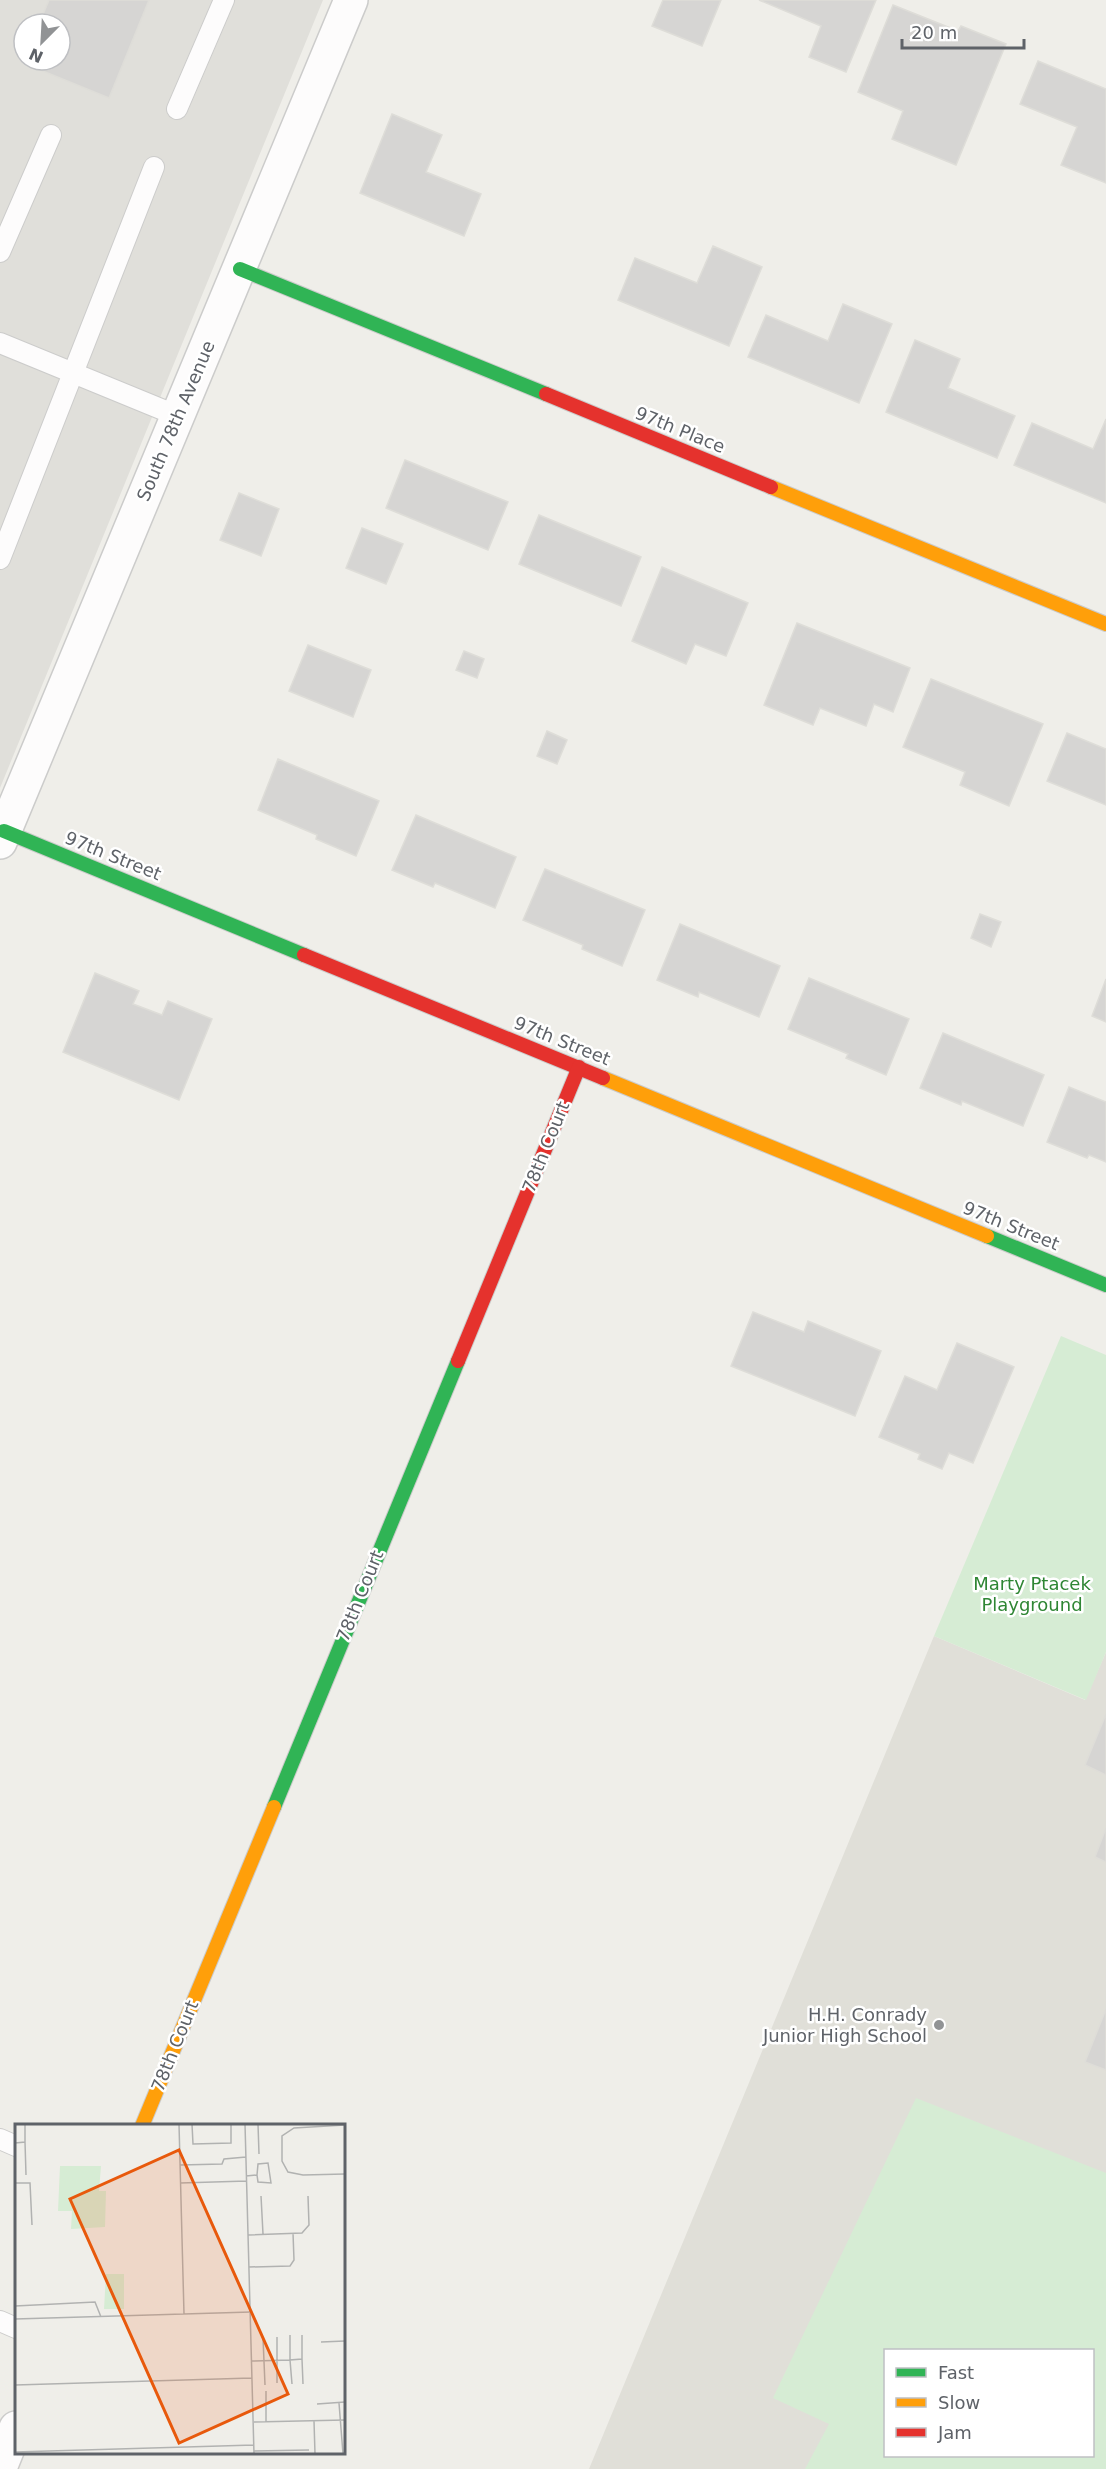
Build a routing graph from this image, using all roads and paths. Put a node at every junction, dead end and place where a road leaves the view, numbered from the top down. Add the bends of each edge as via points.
1 (224, 0) edge
2 (351, 0) edge
3 (177, 109) dead end
4 (51, 135) dead end
5 (154, 167) dead end
6 (0, 252) edge
7 (240, 269) junction
8 (0, 343) edge
9 (72, 372) junction
10 (178, 416) junction
11 (0, 559) edge
12 (1106, 624) edge
13 (2, 837) edge
14 (579, 1067) junction
15 (1106, 1285) edge
16 (143, 2124) edge
17 (0, 2139) edge
18 (15, 2146) edge
19 (0, 2321) edge
20 (15, 2328) edge
21 (15, 2430) edge
22 (0, 2468) edge

1 - 3 lane
2 - 7 street, South 78th Avenue
4 - 6 lane
5 - 9 lane
7 - 10 street, South 78th Avenue
7 - 12 street, 97th Place
8 - 9 lane
9 - 10 lane
9 - 11 lane
10 - 13 street, South 78th Avenue
13 - 14 street, 97th Street
14 - 15 street, 97th Street
14 - 16 street, 78th Court
17 - 18 lane
19 - 20 lane
21 - 22 street

